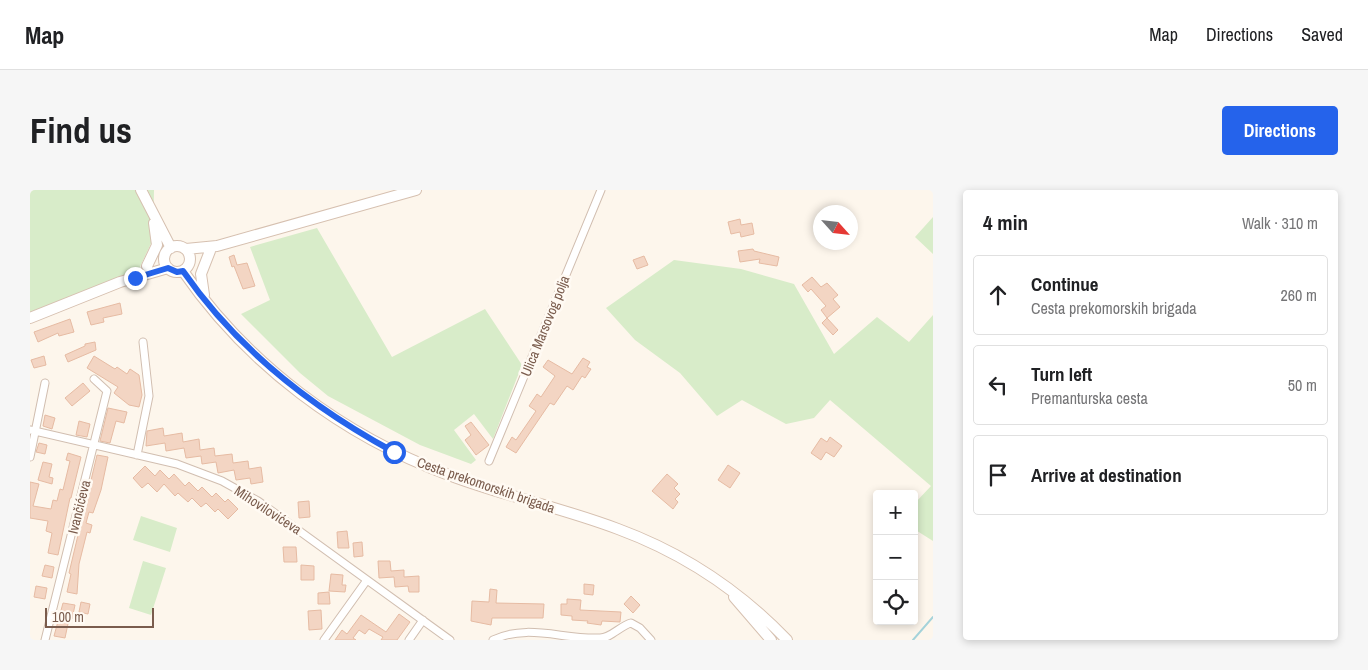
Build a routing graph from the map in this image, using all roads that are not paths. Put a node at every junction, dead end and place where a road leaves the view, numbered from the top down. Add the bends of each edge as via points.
1 (141, 190) edge
2 (416, 190) edge
3 (601, 190) edge
4 (152, 215) junction
5 (171, 248) junction
6 (186, 249) junction
7 (214, 249) junction
8 (165, 257) junction
9 (190, 261) junction
10 (147, 266) junction
11 (168, 268) junction
12 (183, 271) junction
13 (120, 282) junction
14 (207, 303) junction
15 (30, 318) edge
16 (143, 342) dead end
17 (94, 379) dead end
18 (45, 383) dead end
19 (33, 431) edge
20 (94, 446) junction
21 (138, 455) junction
22 (30, 457) edge
23 (489, 461) dead end
24 (367, 580) junction
25 (724, 584) junction
26 (423, 620) junction
27 (46, 640) edge
28 (324, 640) edge
29 (409, 640) edge
30 (450, 640) edge
31 (493, 640) edge
32 (651, 640) edge
33 (770, 640) edge
34 (787, 640) edge

1 - 4 main road
2 - 7 main road
3 - 23 street, Ulica Marsovog polja
4 - 5 main road
4 - 10 main road via 157,245
5 - 6 main road via 179,246
5 - 8 main road
6 - 7 main road
6 - 9 main road
7 - 9 main road
7 - 14 main road via 201,274
8 - 10 main road
8 - 11 main road
9 - 12 main road
10 - 13 main road
11 - 12 main road
11 - 13 main road
12 - 14 main road, Cesta prekomorskih brigada
13 - 15 main road
14 - 25 main road, Cesta prekomorskih brigada via 285,380 324,411 366,437 448,475 649,542
16 - 21 street via 149,396
17 - 20 street, Ivančićeva via 107,391
18 - 19 street
19 - 20 street, Mihovilovićeva
19 - 22 street
20 - 21 street, Mihovilovićeva
20 - 27 street, Ivančićeva
21 - 24 street, Mihovilovićeva via 177,464 242,491
24 - 26 street, Mihovilovićeva
24 - 28 street
25 - 33 main road, Cesta prekomorskih brigada
25 - 34 main road, Cesta prekomorskih brigada
26 - 29 street
26 - 30 street, Mihovilovićeva
31 - 32 street via 521,632 600,638 628,624 634,624

